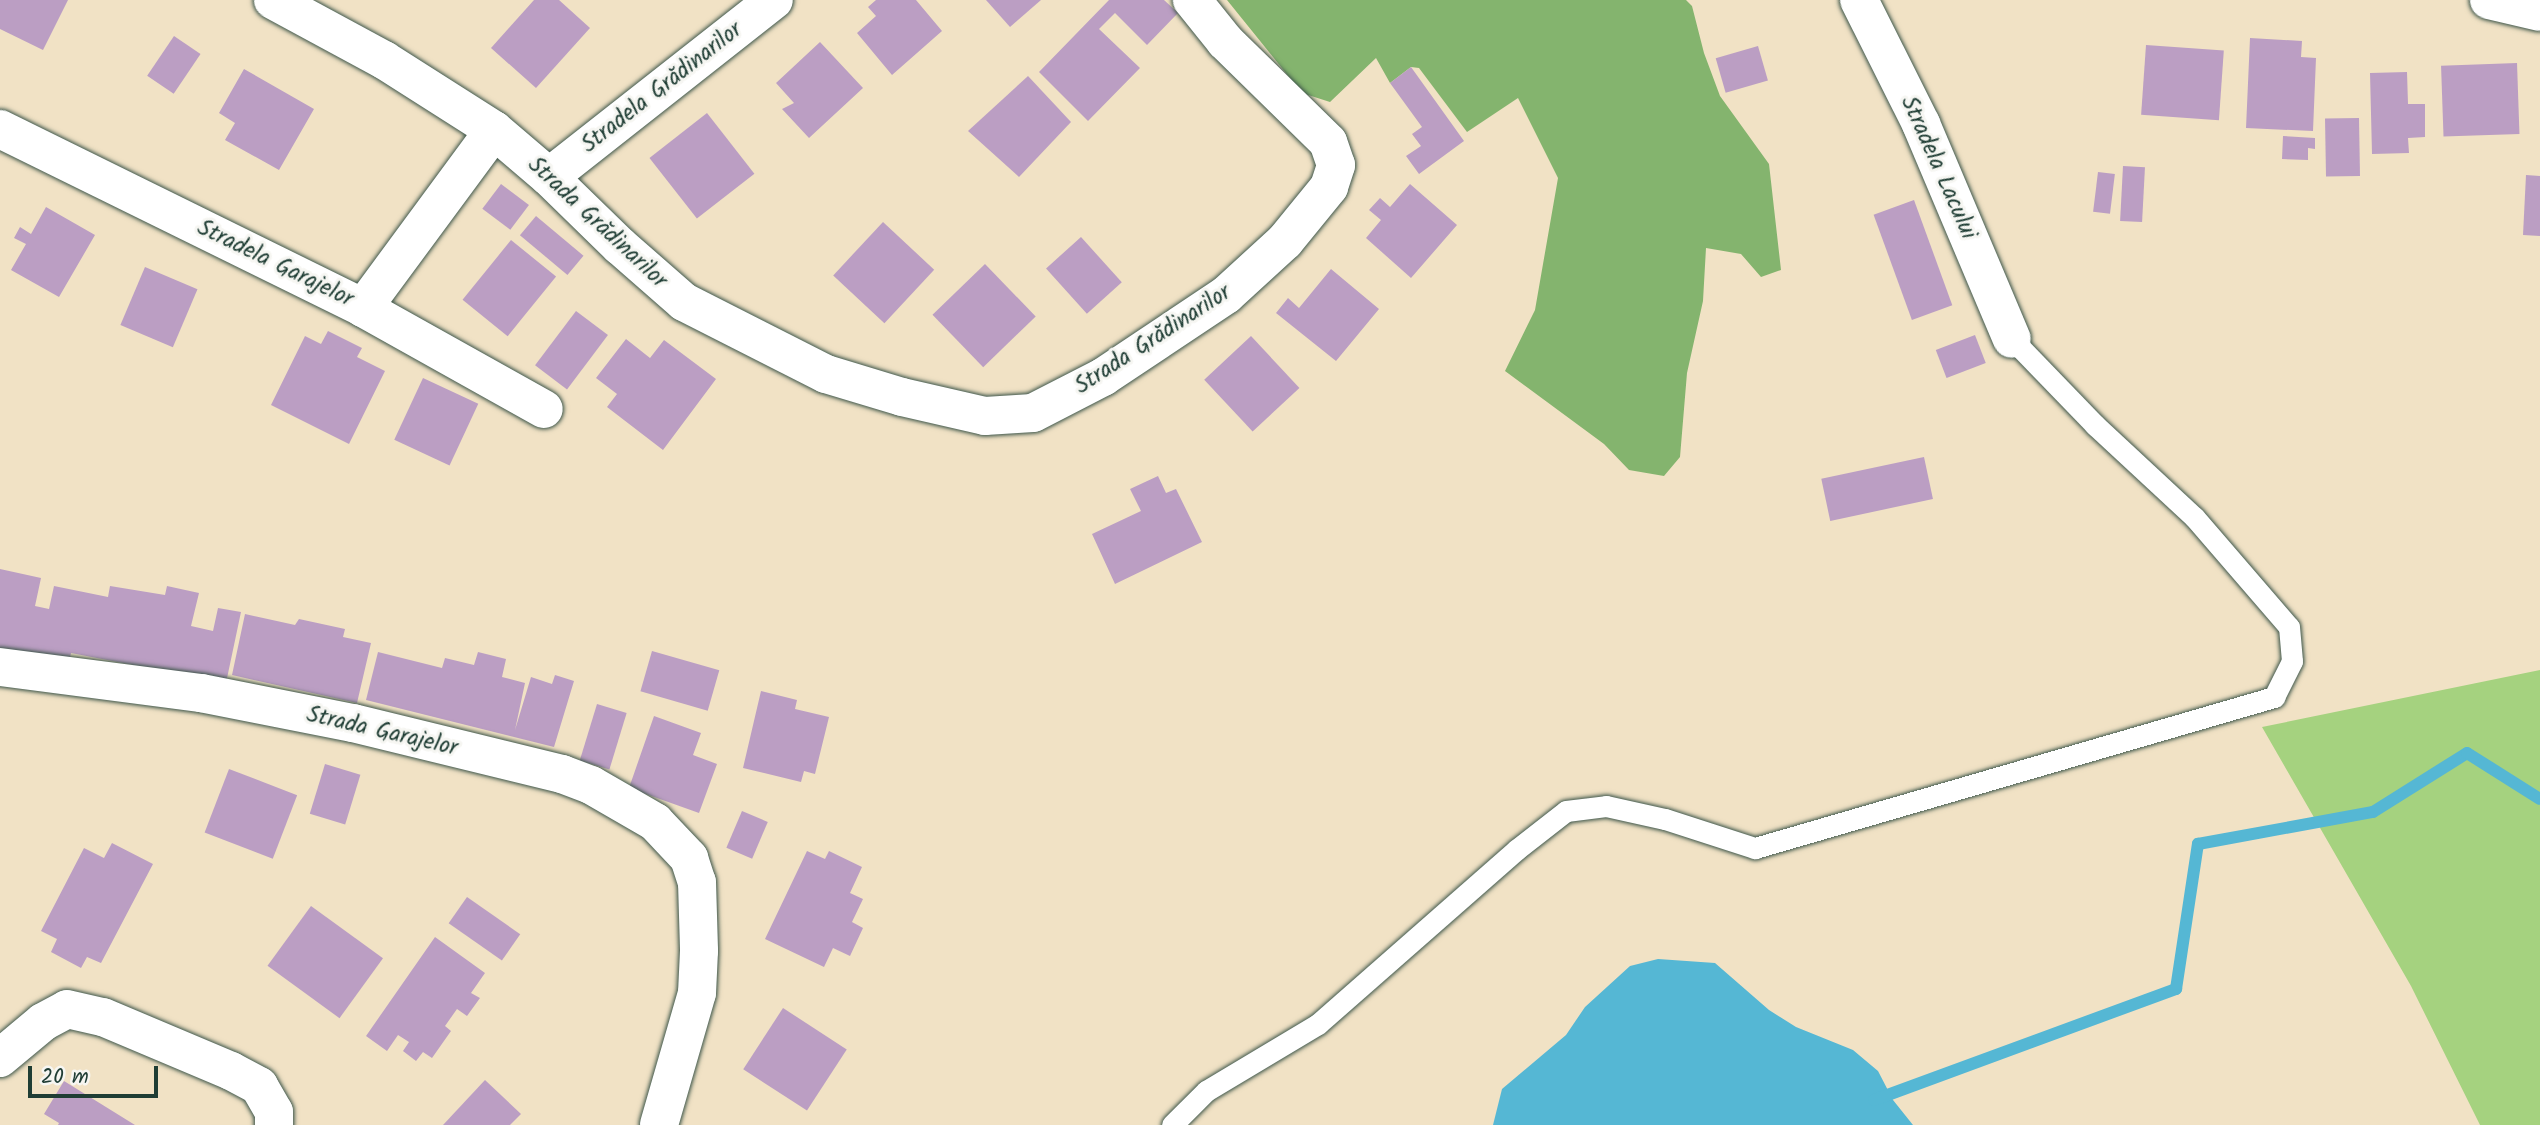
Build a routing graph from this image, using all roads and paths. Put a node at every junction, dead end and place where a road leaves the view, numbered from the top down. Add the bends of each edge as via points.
1 (274, 0) edge
2 (774, 0) edge
3 (1192, 0) edge
4 (1859, 0) edge
5 (2489, 0) edge
6 (2540, 12) edge
7 (0, 129) edge
8 (494, 130) junction
9 (549, 177) junction
10 (363, 307) junction
11 (2012, 339) joint
12 (544, 409) dead end
13 (0, 667) edge
14 (0, 1058) edge
15 (274, 1125) edge
16 (659, 1125) edge
17 (1172, 1125) edge

1 - 8 street, Strada Grădinarilor via 384,60
2 - 9 street, Stradela Grădinarilor
3 - 9 street, Strada Grădinarilor via 1225,41 1328,142 1336,165 1329,187 1285,241 1226,295 1103,377 1033,413 985,416 902,397 826,374 741,333 684,302
4 - 11 street, Stradela Lacului via 1921,124
5 - 6 street
7 - 10 street, Stradela Garajelor
8 - 9 street, Strada Grădinarilor
8 - 10 street
10 - 12 street, Stradela Garajelor
11 - 17 lane via 2194,517 2289,627 2292,662 2274,698 1755,848 1606,806 1566,811 1318,1024 1206,1091
13 - 16 street, Strada Garajelor via 201,693 353,723 562,774 628,804 674,839 689,858 697,882 697,993
14 - 15 street via 43,1022 67,1009 103,1017 259,1086 274,1112

